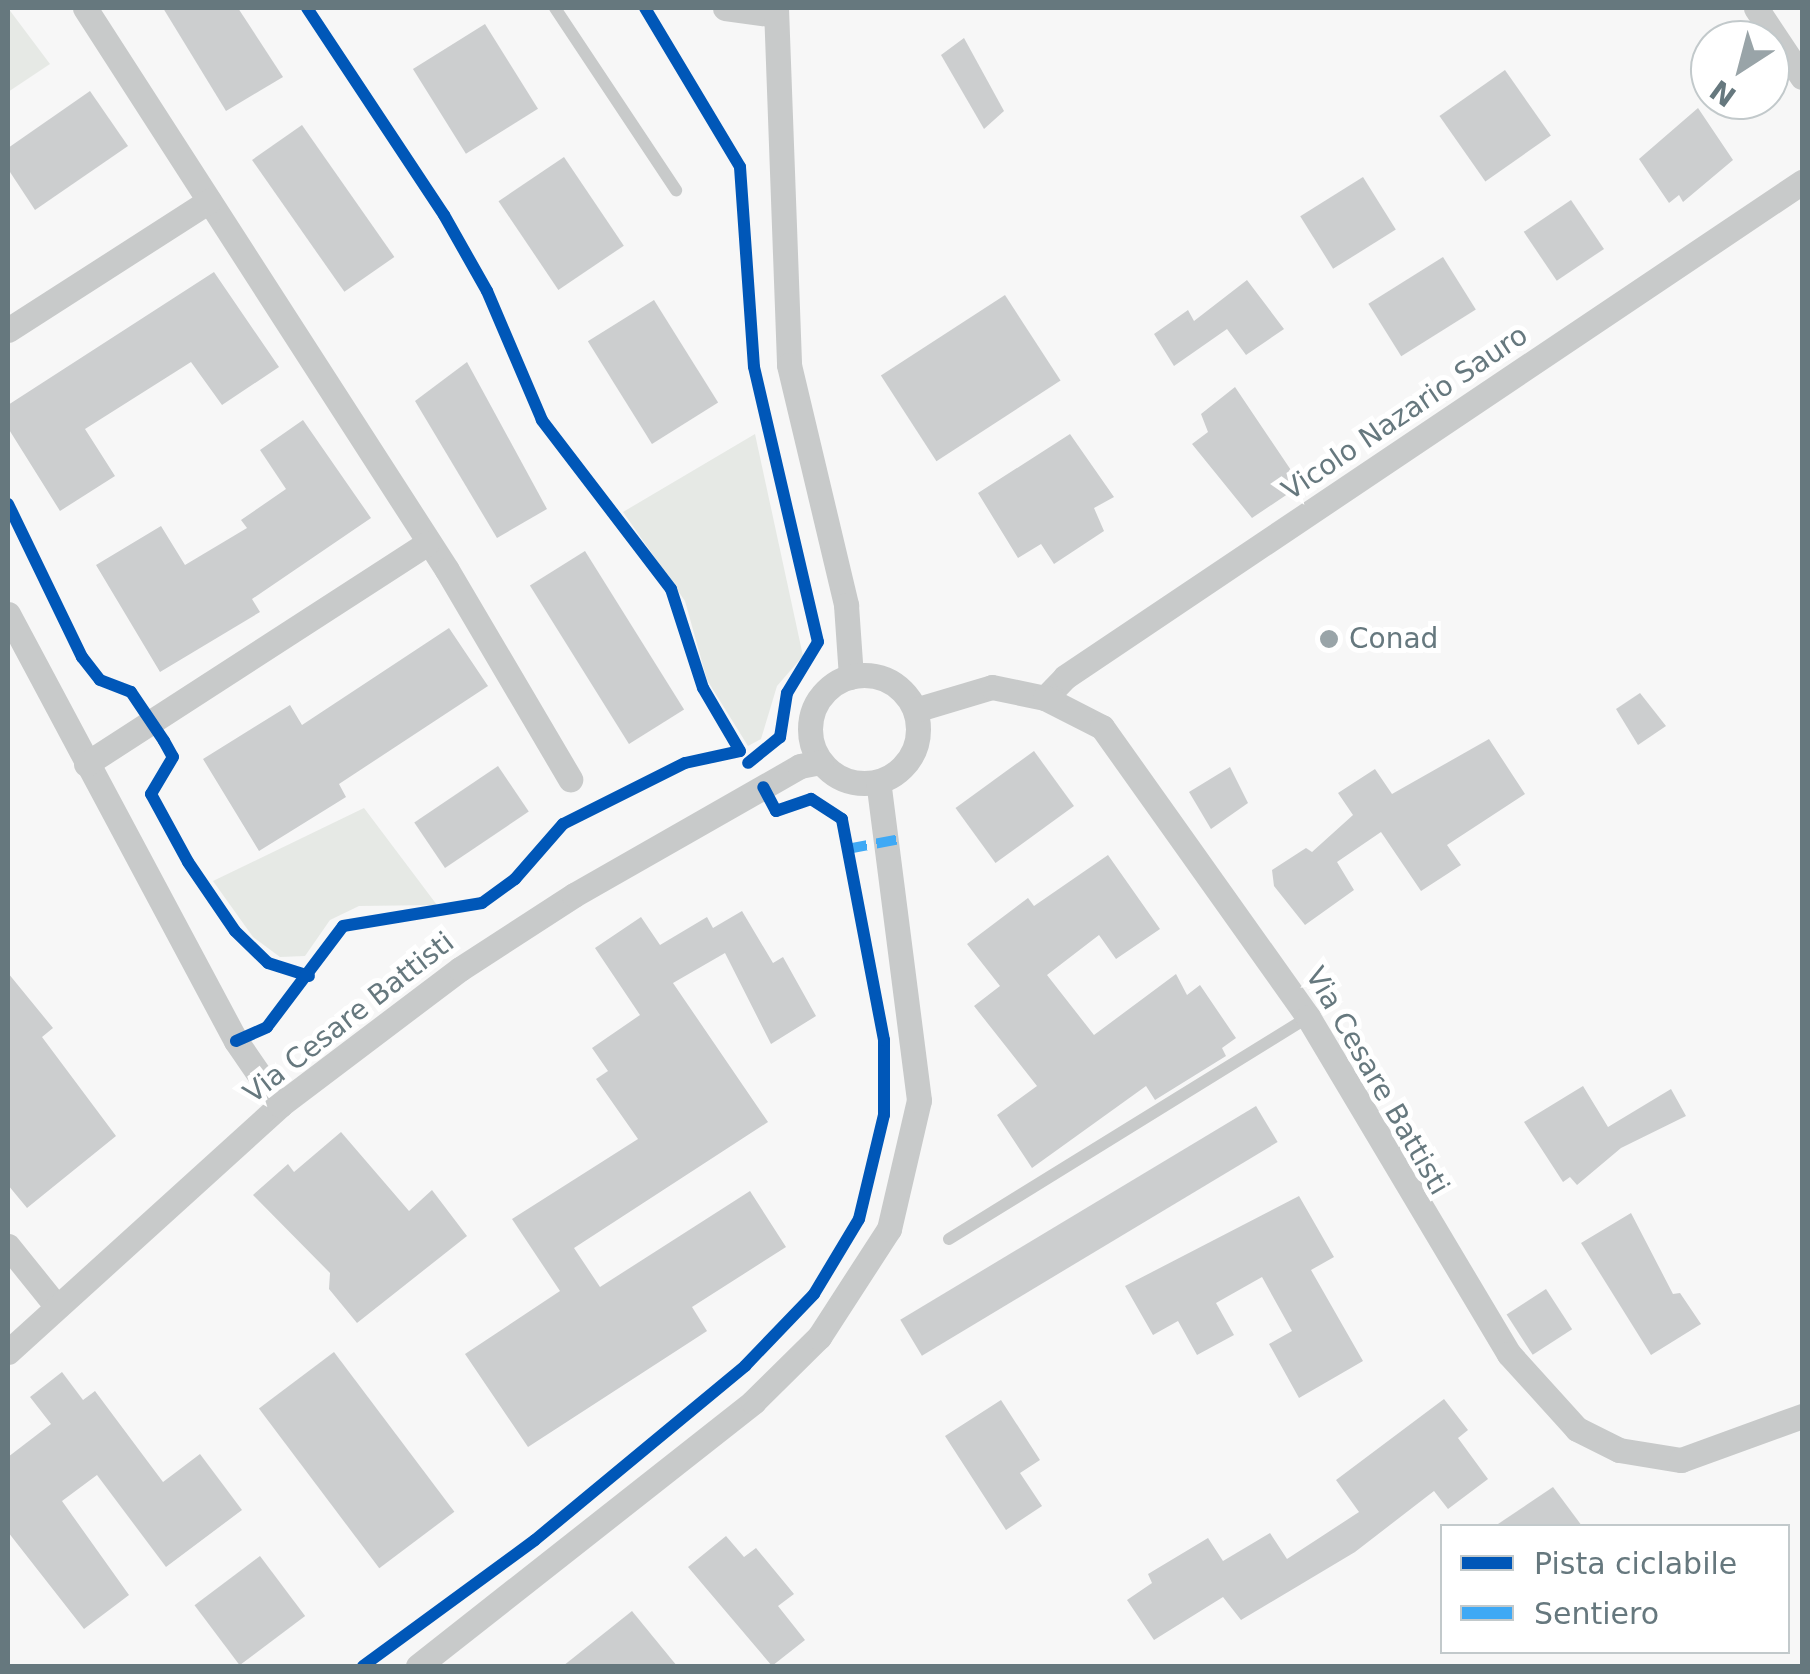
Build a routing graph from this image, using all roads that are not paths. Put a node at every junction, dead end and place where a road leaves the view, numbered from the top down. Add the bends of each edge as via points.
1 (85, 8) edge
2 (554, 8) edge
3 (725, 8) edge
4 (1756, 8) edge
5 (776, 11) edge
6 (1802, 77) edge
7 (1802, 182) edge
8 (676, 190) dead end
9 (209, 200) junction
10 (8, 330) edge
11 (427, 542) junction
12 (8, 614) edge
13 (850, 677) junction
14 (1045, 698) junction
15 (915, 710) junction
16 (820, 762) junction
17 (86, 764) junction
18 (570, 779) dead end
19 (878, 782) junction
20 (1308, 1016) junction
21 (280, 1105) junction
22 (949, 1238) dead end
23 (8, 1246) edge
24 (58, 1307) junction
25 (8, 1352) edge
26 (1802, 1416) edge
27 (418, 1666) edge

1 - 9 street
2 - 8 lane
3 - 5 street
4 - 6 street
5 - 13 street via 788,365 846,605
7 - 14 street, Vicolo Nazario Sauro via 1065,677
9 - 10 street
9 - 11 street
11 - 17 street
11 - 18 street
12 - 17 street
13 - 15 street via 896,685
13 - 16 street via 813,712
14 - 15 street, Via Cesare Battisti via 992,687
14 - 20 street, Via Cesare Battisti via 1102,727
15 - 19 street via 919,728 908,762
16 - 19 street via 846,781
16 - 21 street, Via Cesare Battisti via 800,766 526,923
17 - 21 street via 236,1041
19 - 27 street via 919,1100 908,1170 880,1245 818,1337 753,1402
20 - 22 lane
20 - 26 street, Via Cesare Battisti via 1487,1321 1539,1396 1577,1429 1619,1450 1681,1460
21 - 24 street, Via Cesare Battisti
23 - 24 street
24 - 25 street, Via Cesare Battisti

